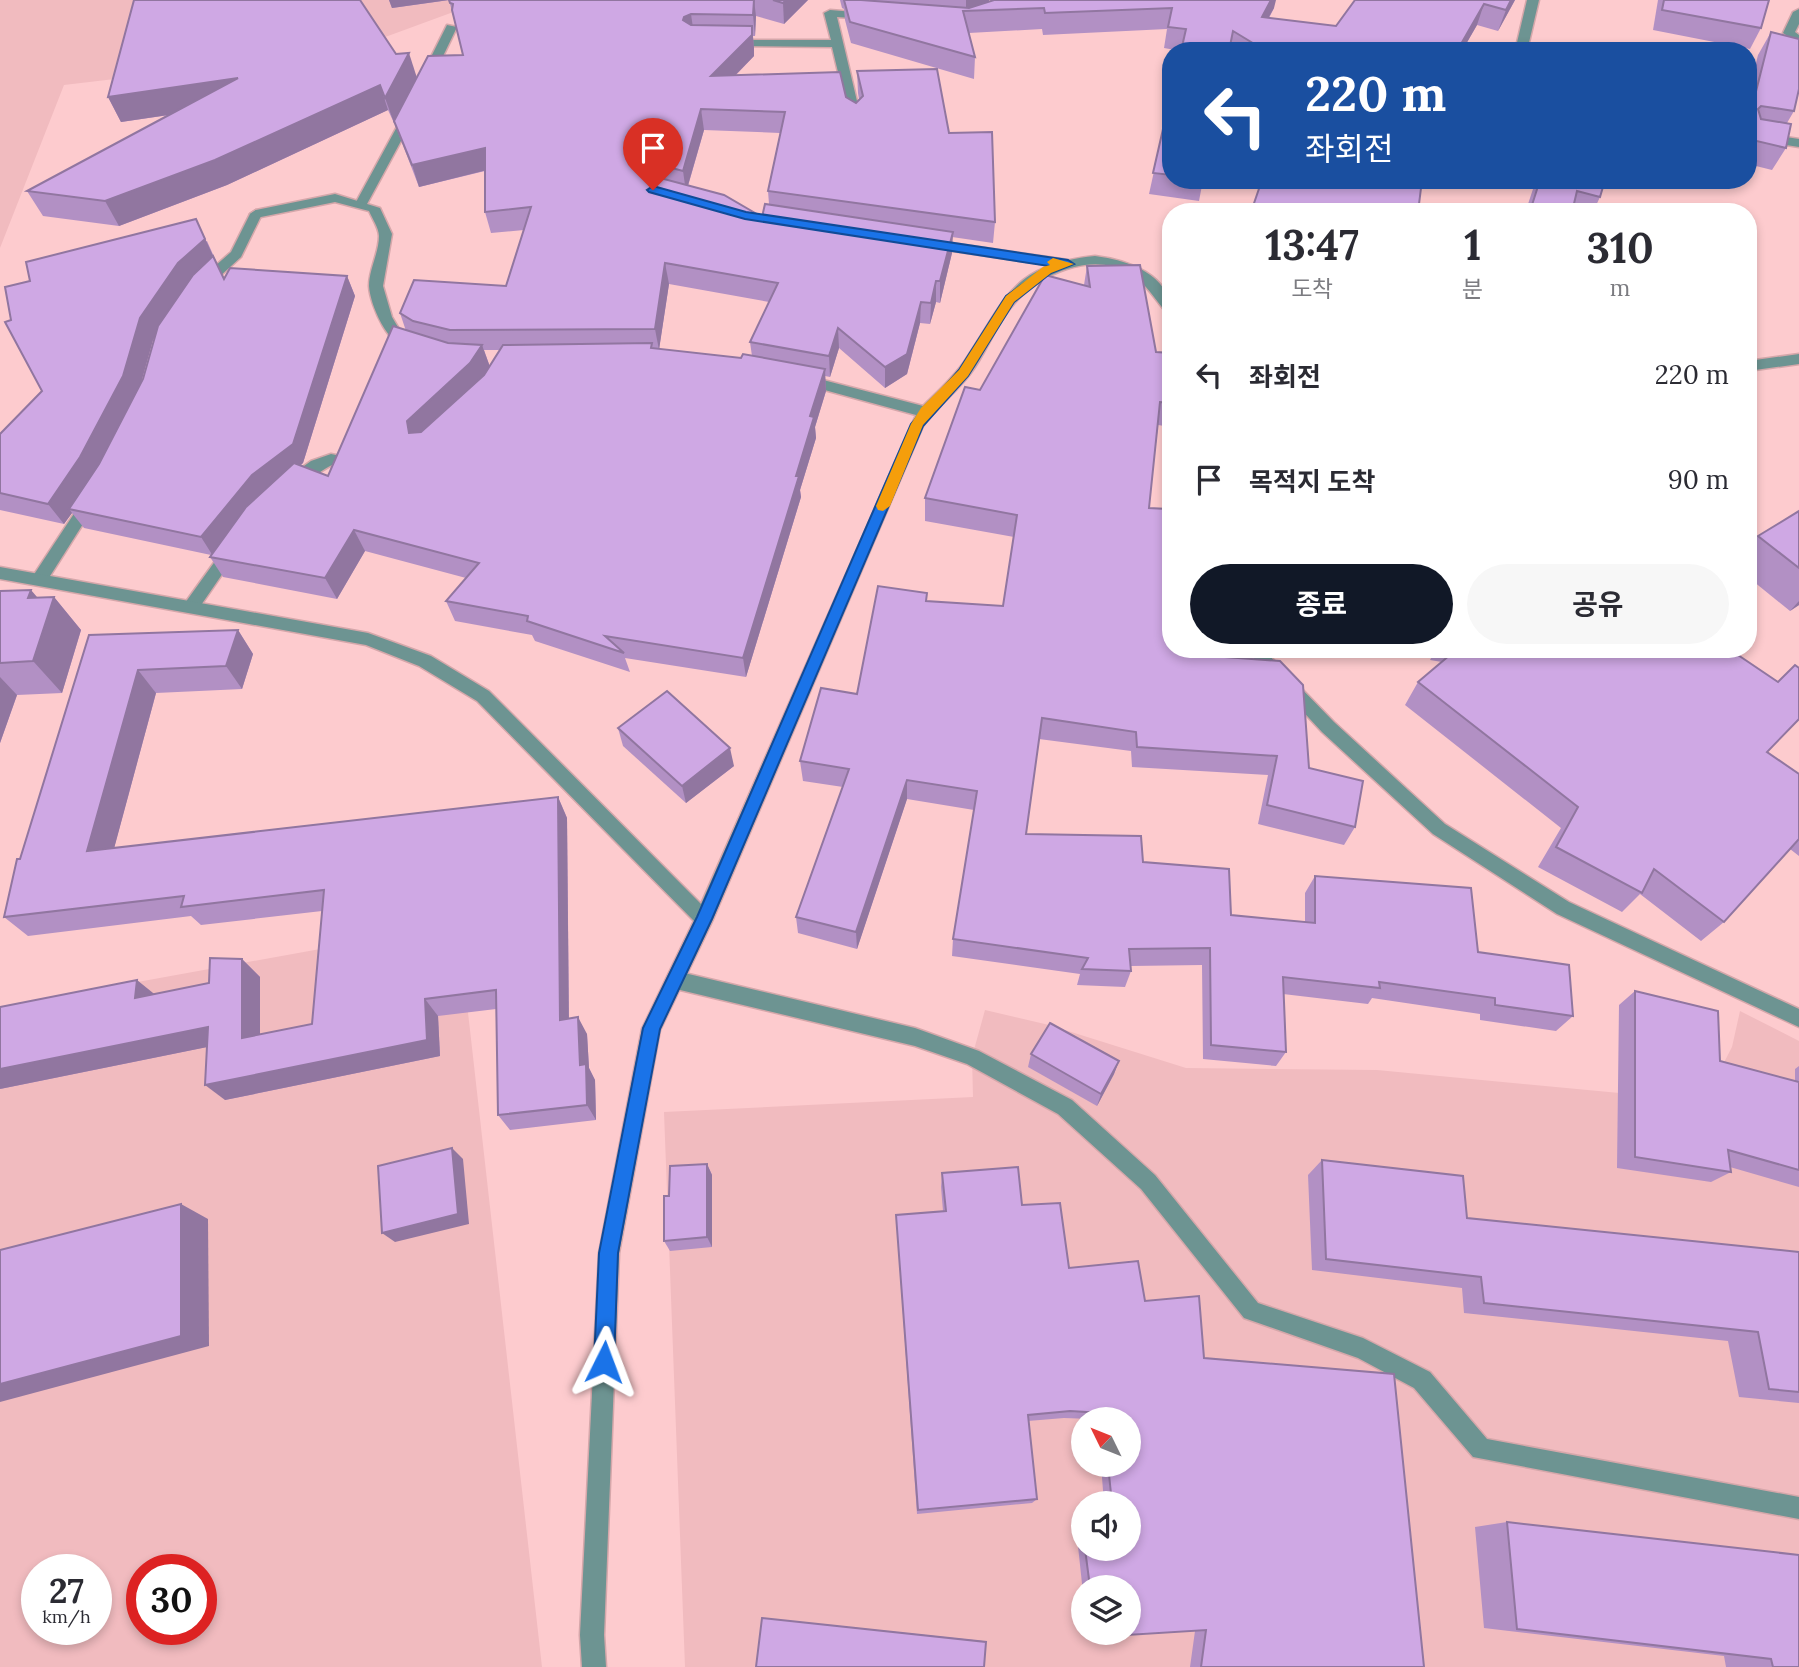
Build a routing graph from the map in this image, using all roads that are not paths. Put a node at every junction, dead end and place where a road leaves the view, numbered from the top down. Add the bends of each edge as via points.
1 (1533, 0) edge
2 (1799, 12) edge
3 (884, 18) edge
4 (451, 27) edge
5 (1799, 41) edge
6 (719, 42) edge
7 (1523, 42) edge
8 (836, 44) junction
9 (855, 118) edge
10 (1757, 136) edge
11 (1799, 143) edge
12 (361, 204) junction
13 (912, 241) edge
14 (1068, 264) junction
15 (1162, 298) edge
16 (189, 301) edge
17 (426, 351) edge
18 (1799, 359) edge
19 (1757, 365) edge
20 (785, 376) edge
21 (926, 412) junction
22 (331, 459) dead end
23 (96, 493) edge
24 (273, 497) edge
25 (238, 539) edge
26 (0, 573) edge
27 (39, 580) junction
28 (191, 607) junction
29 (1262, 658) edge
30 (704, 919) junction
31 (676, 980) junction
32 (1799, 1018) edge
33 (1799, 1508) edge
34 (594, 1667) edge

1 - 7 street
2 - 5 street via 1789,33
3 - 8 street via 830,13
4 - 12 street
6 - 8 street
8 - 9 street
10 - 11 street
12 - 16 street via 335,198 256,214 236,254
12 - 17 street via 374,208 386,234 376,286 385,317 397,337
13 - 14 street
14 - 15 street via 1113,261 1147,279
14 - 21 street via 1047,270 1010,299 963,373
18 - 19 street
20 - 21 street
21 - 30 street
22 - 24 street via 316,464
23 - 27 street
25 - 28 street
26 - 27 street
27 - 28 street
28 - 30 street via 369,639 437,668 483,696
29 - 32 street via 1328,727 1439,829 1563,908
30 - 31 street
31 - 33 street via 915,1037 972,1057 1065,1107 1148,1182 1251,1311 1363,1349 1422,1380 1481,1449
31 - 34 street via 651,1028 609,1253

